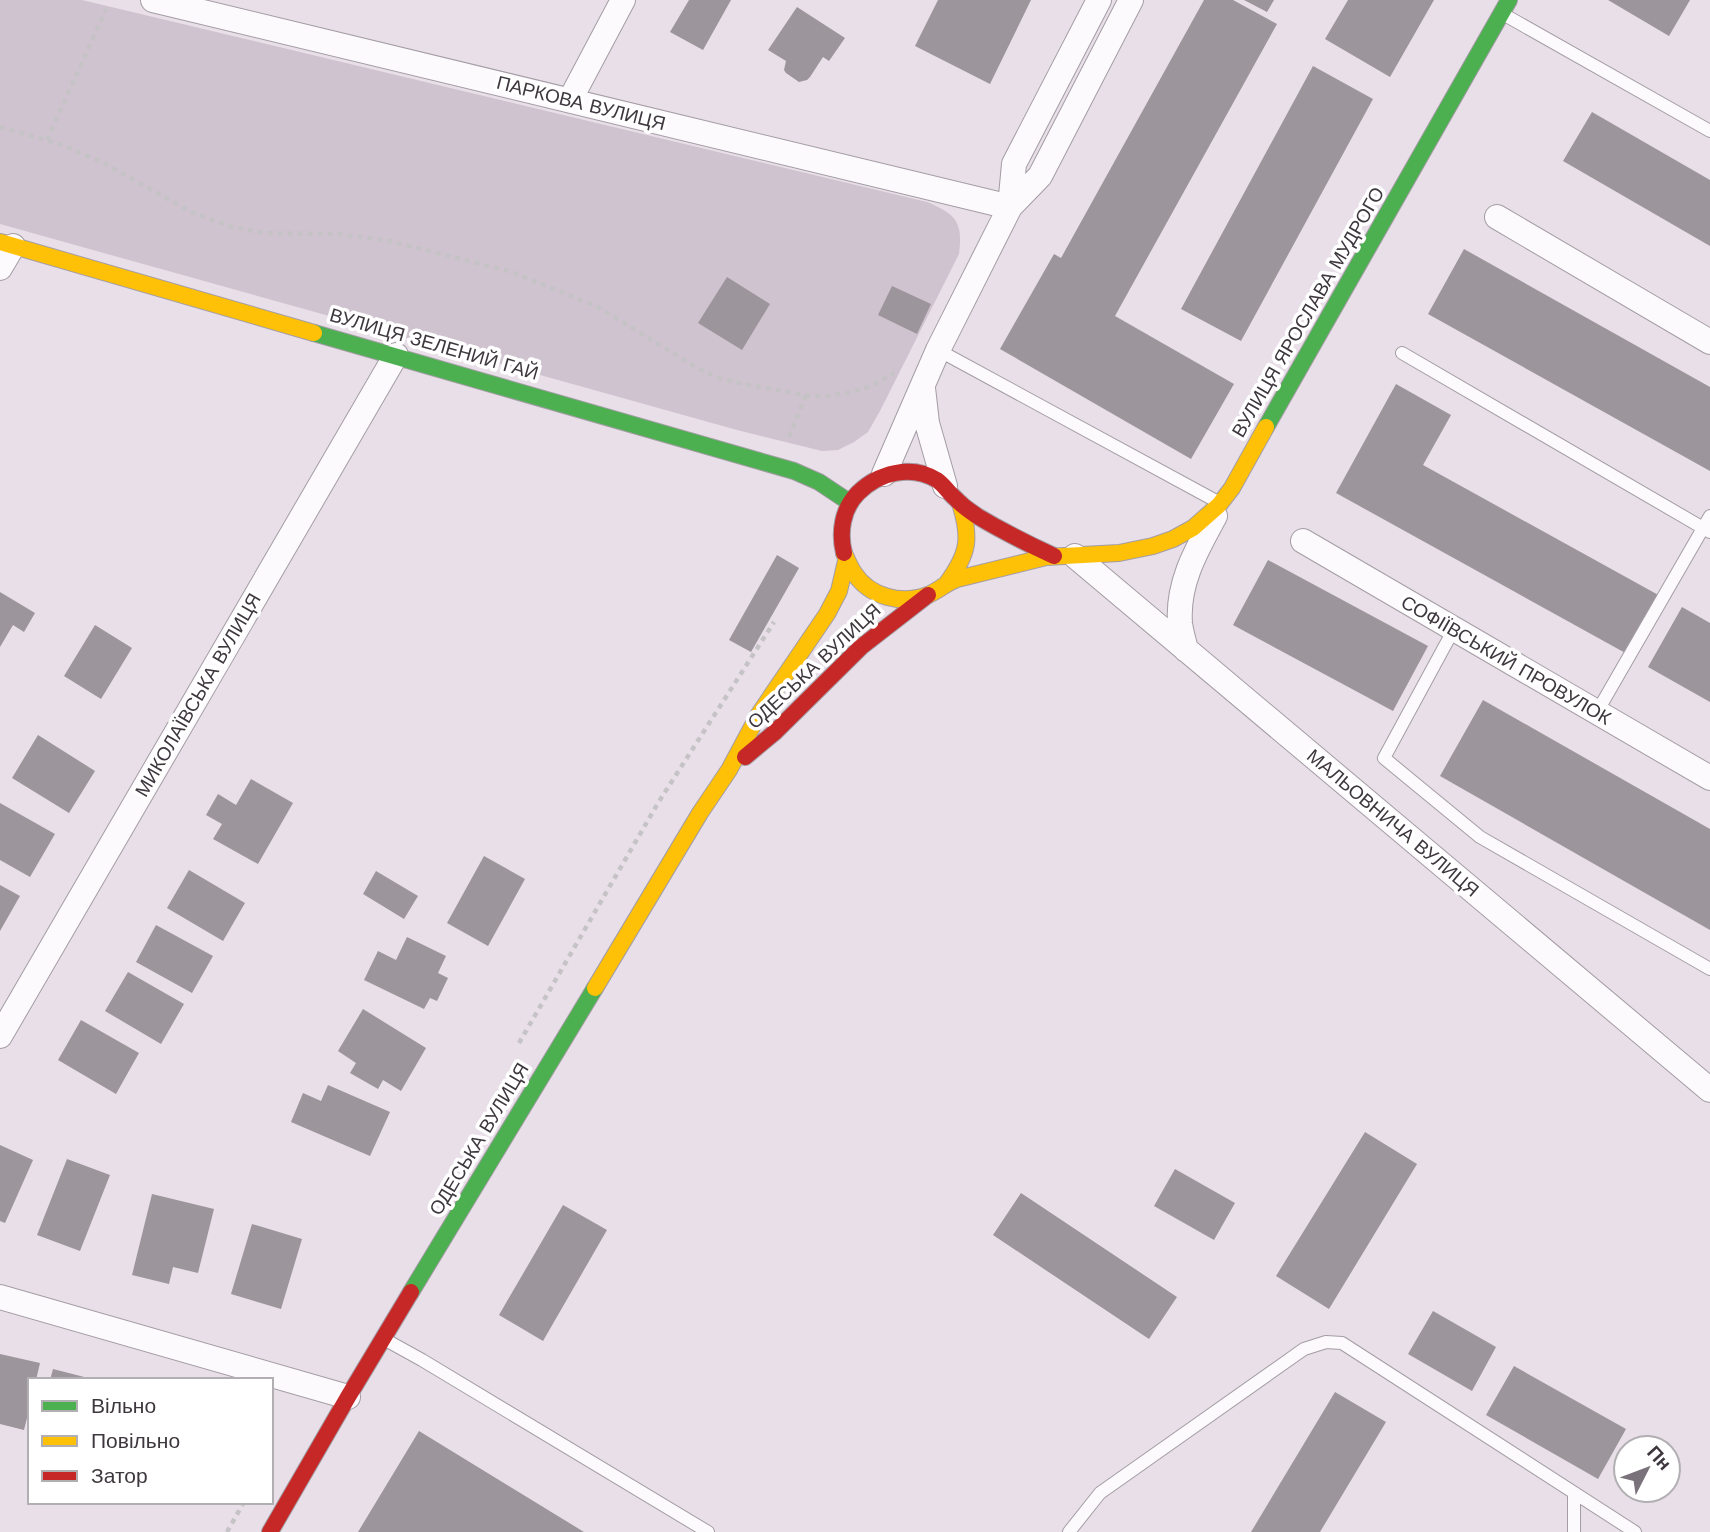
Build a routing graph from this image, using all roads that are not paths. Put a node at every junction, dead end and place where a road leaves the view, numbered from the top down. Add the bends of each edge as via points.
1 (153, 0) edge
2 (623, 0) edge
3 (1099, 0) edge
4 (1131, 0) edge
5 (1505, 6) edge
6 (570, 100) junction
7 (1710, 131) edge
8 (1010, 207) junction
9 (1497, 217) dead end
10 (7, 244) edge
11 (0, 268) edge
12 (1710, 342) edge
13 (938, 350) junction
14 (1402, 353) dead end
15 (396, 355) junction
16 (923, 386) junction
17 (884, 474) junction
18 (953, 494) junction
19 (849, 502) junction
20 (1222, 504) junction
21 (1708, 525) edge
22 (1303, 541) dead end
23 (1065, 556) junction
24 (846, 561) junction
25 (947, 583) junction
26 (928, 595) junction
27 (1454, 629) junction
28 (1186, 650) junction
29 (1597, 712) junction
30 (729, 770) junction
31 (1710, 778) edge
32 (1710, 970) edge
33 (0, 1036) edge
34 (1710, 1090) edge
35 (0, 1297) edge
36 (383, 1339) junction
37 (348, 1397) junction
38 (1574, 1493) junction
39 (270, 1532) edge
40 (708, 1532) edge
41 (1069, 1532) edge
42 (1574, 1532) edge
43 (1635, 1532) edge

1 - 6 street, ПАРКОВА ВУЛИЦЯ
2 - 6 street
3 - 8 street via 1014,164
4 - 8 street via 1040,176
5 - 7 lane
5 - 20 main road, ВУЛИЦЯ ЯРОСЛАВА МУДРОГО
6 - 8 street, ПАРКОВА ВУЛИЦЯ
8 - 13 street
9 - 12 street
10 - 11 street
10 - 15 main road, ВУЛИЦЯ ЗЕЛЕНИЙ ГАЙ
13 - 16 street
13 - 20 lane
14 - 21 lane
15 - 19 main road, ВУЛИЦЯ ЗЕЛЕНИЙ ГАЙ via 794,471
15 - 33 street, МИКОЛАЇВСЬКА ВУЛИЦЯ
16 - 17 street
16 - 18 street via 935,455
17 - 18 main road via 906,471 926,475
17 - 19 main road via 864,485
18 - 23 main road via 1002,529
18 - 25 main road via 968,524 968,546
19 - 24 main road via 840,540
20 - 23 main road, ВУЛИЦЯ ЯРОСЛАВА МУДРОГО via 1185,534 1163,544 1121,553
20 - 28 street via 1191,561 1181,600
21 - 29 lane
22 - 27 street, СОФІЇВСЬКИЙ ПРОВУЛОК
23 - 25 main road, ВУЛИЦЯ ЯРОСЛАВА МУДРОГО
23 - 28 street, МАЛЬОВНИЧА ВУЛИЦЯ
24 - 26 main road via 858,580 884,596 906,600
24 - 30 main road, ОДЕСЬКА ВУЛИЦЯ via 839,591 827,614 759,714
25 - 26 main road
26 - 30 main road, ОДЕСЬКА ВУЛИЦЯ via 862,647
27 - 29 street, СОФІЇВСЬКИЙ ПРОВУЛОК
27 - 32 lane via 1384,758 1480,837
28 - 34 street, МАЛЬОВНИЧА ВУЛИЦЯ
29 - 31 street, СОФІЇВСЬКИЙ ПРОВУЛОК
30 - 36 main road, ОДЕСЬКА ВУЛИЦЯ
35 - 37 street
36 - 37 main road, ОДЕСЬКА ВУЛИЦЯ
36 - 40 lane
37 - 39 main road, ОДЕСЬКА ВУЛИЦЯ
38 - 41 lane via 1342,1343 1326,1342 1304,1349 1100,1493
38 - 42 lane
38 - 43 lane

